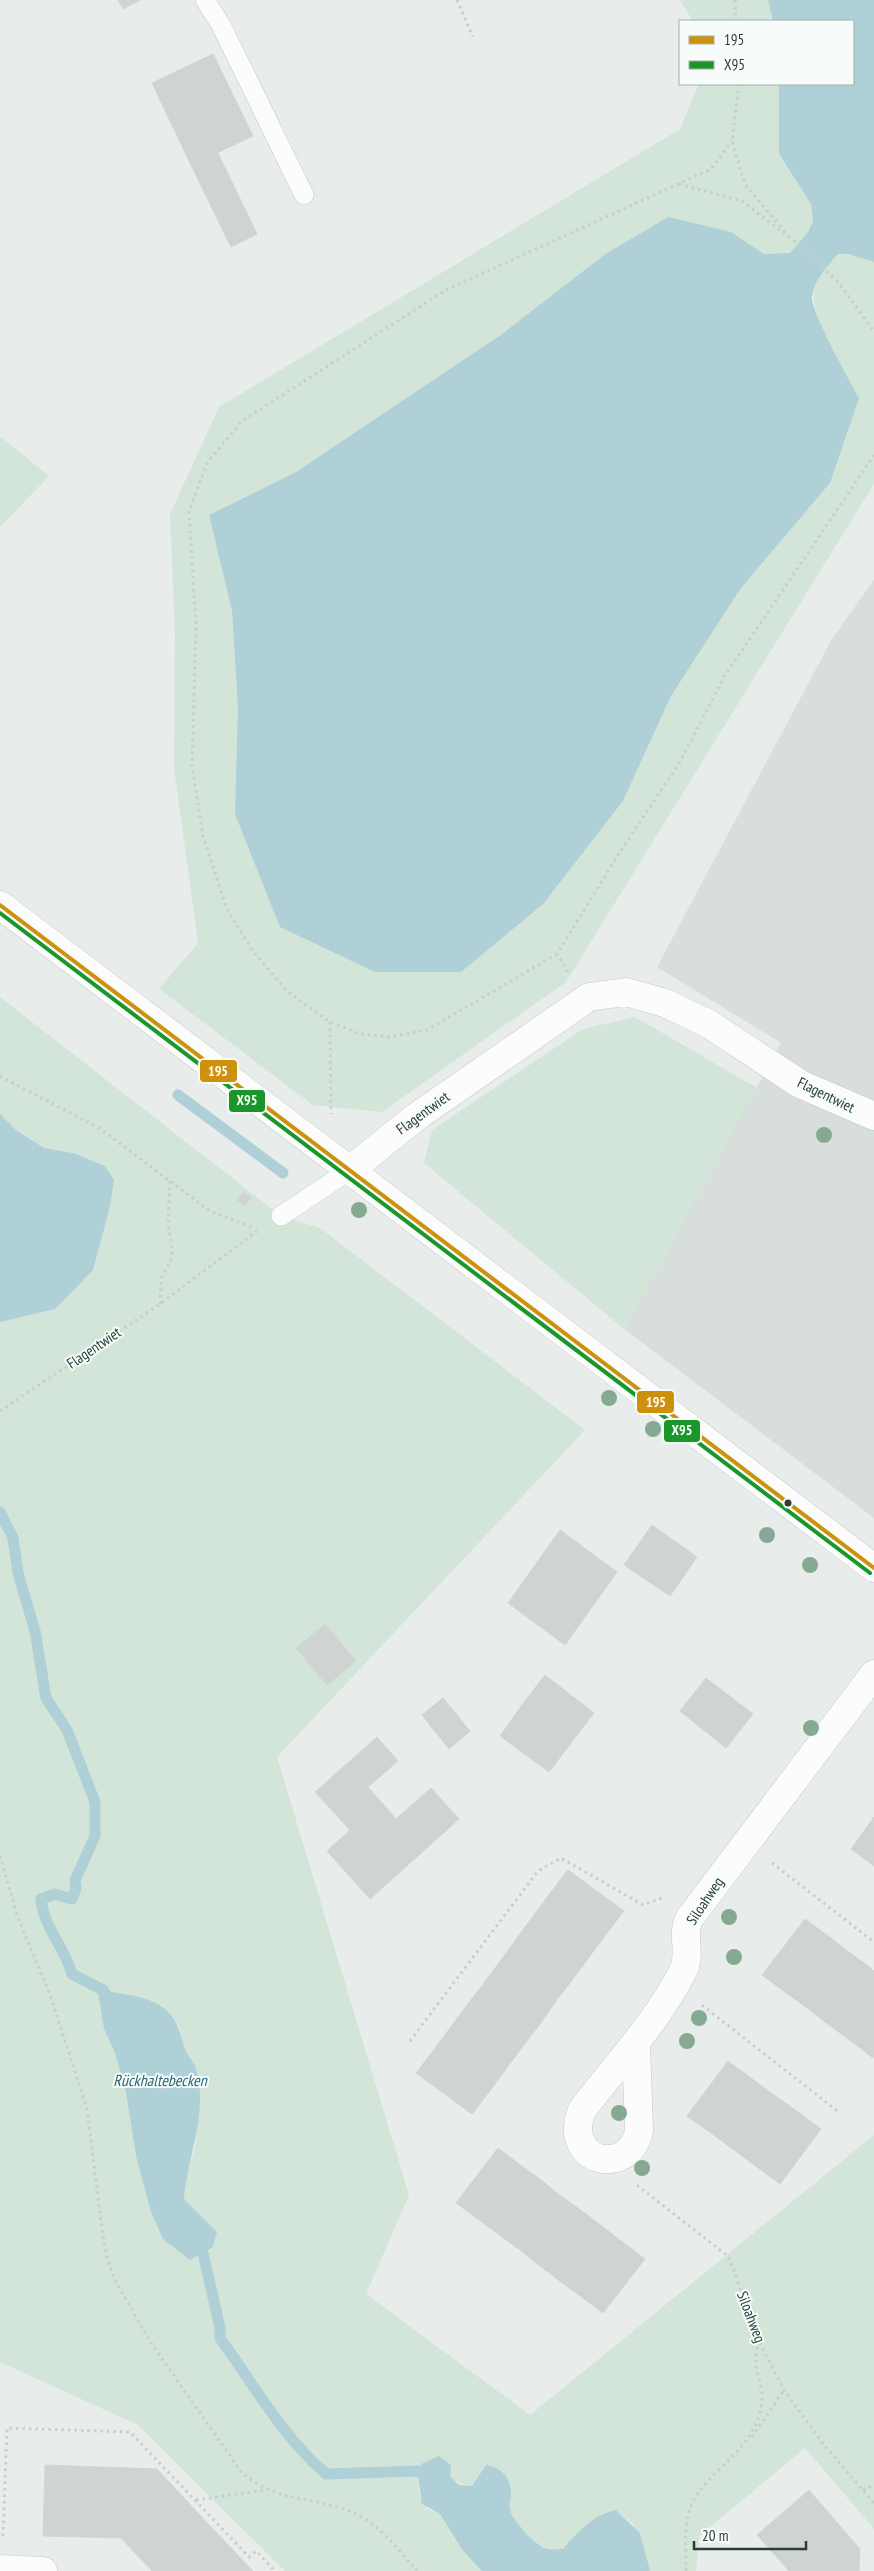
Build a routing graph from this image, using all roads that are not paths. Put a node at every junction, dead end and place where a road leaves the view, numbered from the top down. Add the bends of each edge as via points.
1 (205, 0) edge
2 (304, 195) dead end
3 (0, 905) edge
4 (874, 1116) edge
5 (360, 1177) junction
6 (281, 1216) dead end
7 (874, 1568) edge
8 (874, 1674) edge
9 (636, 2044) junction
10 (1, 2569) edge
11 (43, 2571) edge

1 - 2 lane via 221,25
3 - 5 street
4 - 5 street, Flagentwiet via 800,1084 709,1024 664,1003 626,992 588,997 416,1117
5 - 6 lane, Flagentwiet
5 - 7 street
8 - 9 street, Siloahweg via 689,1919 685,1934 686,1962
9 - 9 street, Siloahweg via 593,2095 578,2119 579,2142 593,2157 613,2159 623,2156 637,2139
10 - 11 street

